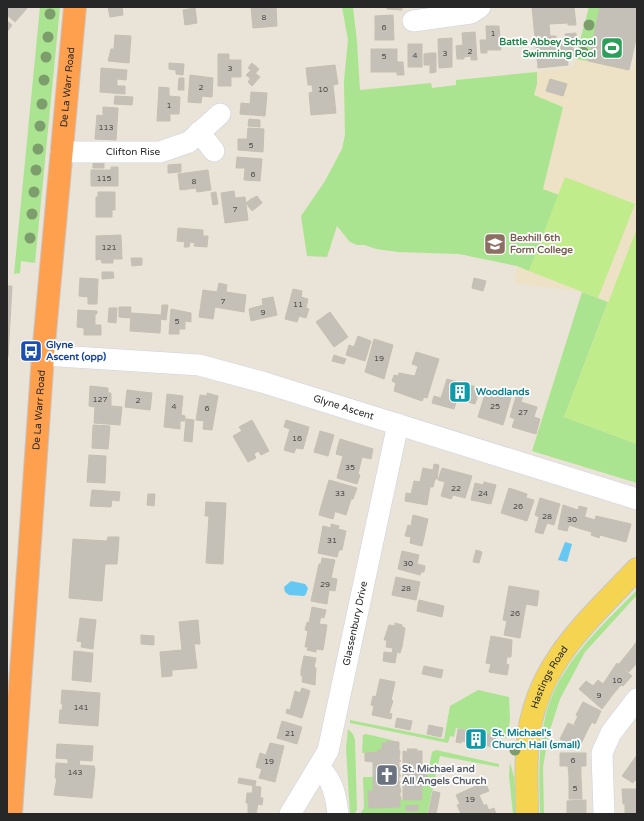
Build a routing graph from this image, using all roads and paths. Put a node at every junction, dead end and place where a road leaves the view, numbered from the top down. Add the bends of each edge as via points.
1 (75, 7) edge
2 (480, 7) edge
3 (436, 12) edge
4 (413, 21) dead end
5 (220, 114) dead end
6 (199, 132) junction
7 (214, 151) dead end
8 (61, 152) junction
9 (43, 354) junction
10 (398, 424) junction
11 (637, 499) edge
12 (637, 569) edge
13 (637, 699) edge
14 (318, 768) junction
15 (11, 814) edge
16 (290, 814) edge
17 (338, 814) edge
18 (527, 814) edge
19 (604, 814) edge

1 - 8 highway, De La Warr Road
2 - 3 street via 471,13
3 - 4 street
5 - 6 street, Clifton Rise
6 - 7 street
6 - 8 street, Clifton Rise via 189,142 160,152
8 - 9 highway, De La Warr Road
9 - 10 street, Glyne Ascent via 199,365
9 - 15 highway, De La Warr Road
10 - 11 street, Glyne Ascent
10 - 14 street, Glassenbury Drive via 328,751
12 - 18 main road, Hastings Road via 570,640 553,664 540,690 528,740
13 - 19 street via 611,733 602,753
14 - 16 street, Glassenbury Drive
14 - 17 street via 325,773 336,794

